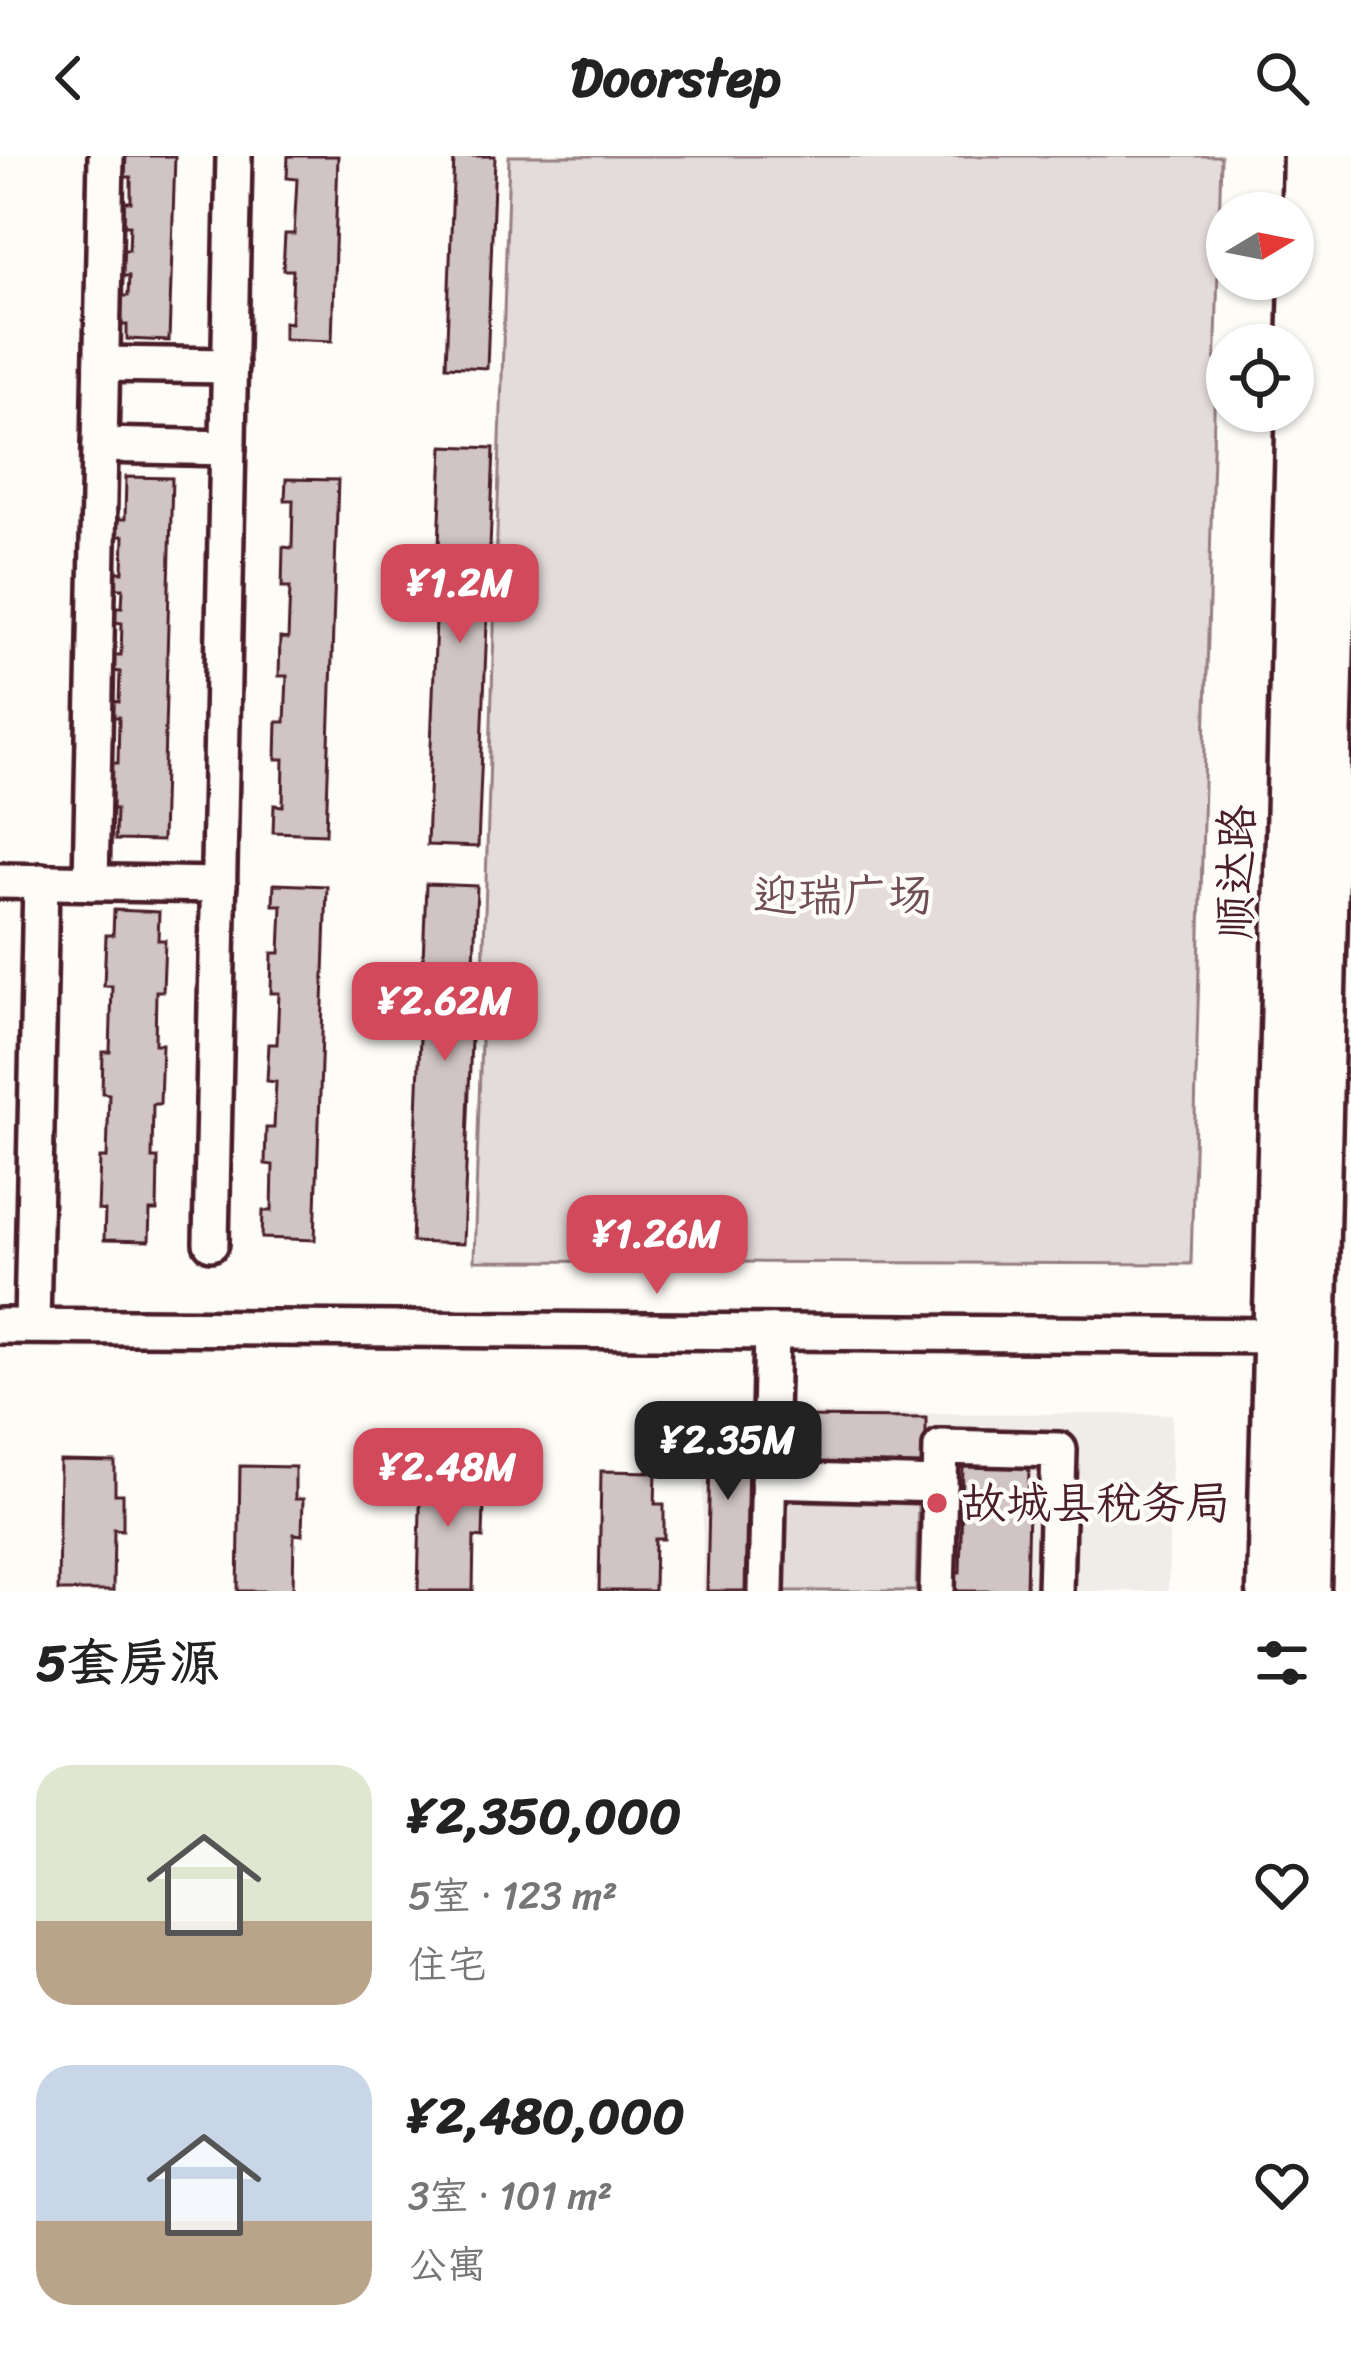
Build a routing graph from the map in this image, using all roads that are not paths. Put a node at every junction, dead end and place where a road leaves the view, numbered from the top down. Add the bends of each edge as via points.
1 (106, 156) edge
2 (234, 156) edge
3 (1305, 156) edge
4 (1344, 156) edge
5 (101, 364) junction
6 (230, 367) junction
7 (100, 446) junction
8 (228, 448) junction
9 (0, 880) edge
10 (41, 881) junction
11 (91, 883) junction
12 (219, 885) junction
13 (211, 1243) dead end
14 (16, 1326) edge
15 (772, 1332) junction
16 (1295, 1336) junction
17 (768, 1480) junction
18 (940, 1485) junction
19 (766, 1591) edge
20 (938, 1591) edge
21 (1055, 1591) edge
22 (1269, 1591) edge
23 (1308, 1591) edge

1 - 5 street
2 - 6 street
3 - 16 main road, 顺达路
4 - 16 main road, 顺达路
5 - 6 street
5 - 7 street
6 - 8 street
7 - 8 street
7 - 11 street
8 - 12 street
9 - 10 street
10 - 11 street
10 - 14 street
11 - 12 street
12 - 13 street
14 - 15 street
15 - 16 street
15 - 17 street
16 - 22 main road, 顺达路
16 - 23 main road, 顺达路
17 - 18 street
17 - 19 street
18 - 20 street
18 - 21 street via 941,1447 1059,1450

